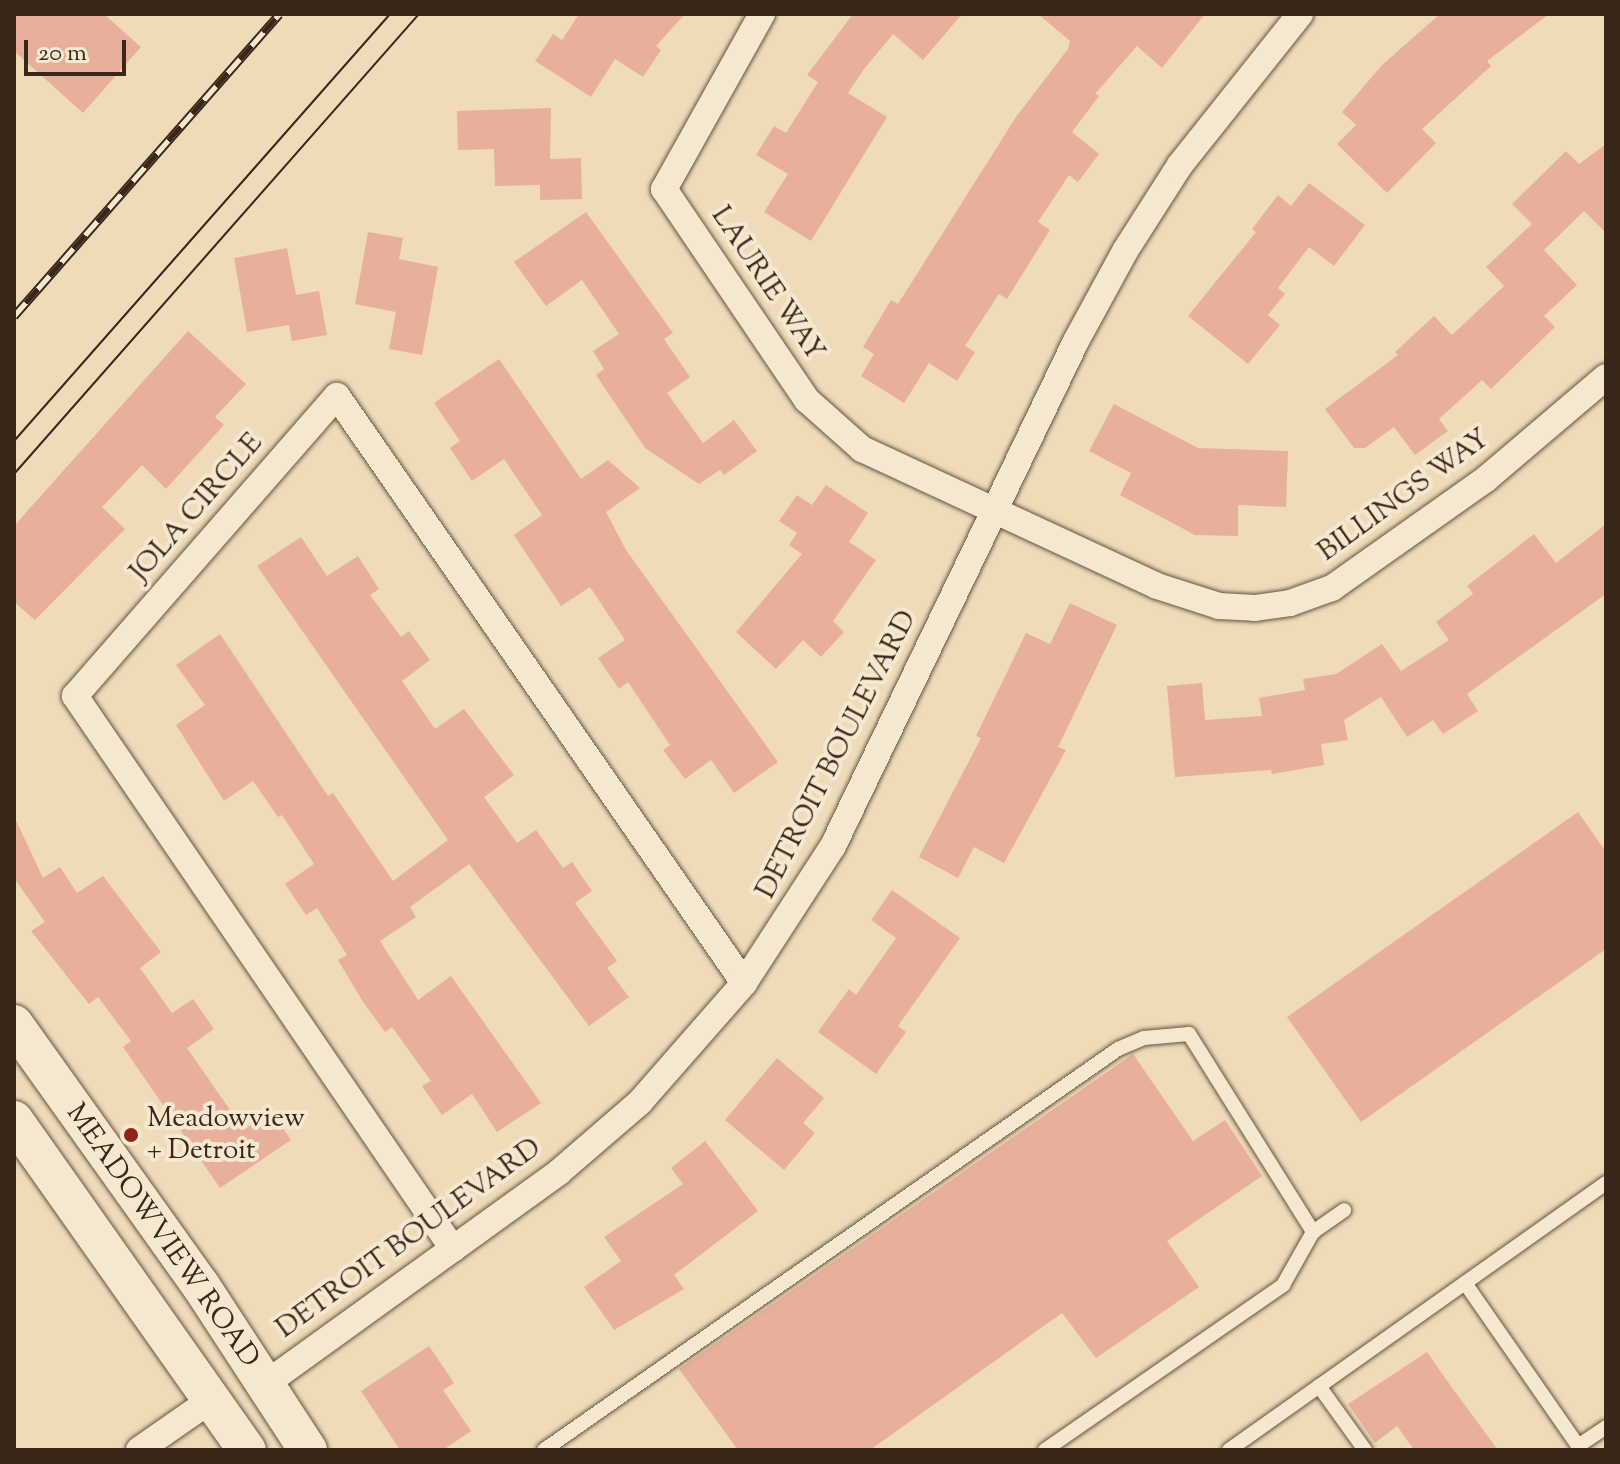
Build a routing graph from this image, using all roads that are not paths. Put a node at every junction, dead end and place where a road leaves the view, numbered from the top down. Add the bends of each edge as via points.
1 (762, 14) edge
2 (1300, 14) edge
3 (1606, 377) edge
4 (994, 510) junction
5 (744, 983) junction
6 (14, 1024) edge
7 (14, 1120) edge
8 (1606, 1183) edge
9 (1344, 1210) dead end
10 (1313, 1232) junction
11 (453, 1249) junction
12 (1465, 1283) junction
13 (264, 1385) junction
14 (1319, 1386) junction
15 (211, 1400) junction
16 (1606, 1427) edge
17 (235, 1446) edge
18 (1237, 1448) edge
19 (1580, 1448) edge
20 (139, 1450) edge
21 (308, 1450) edge
22 (544, 1450) edge
23 (1045, 1450) edge
24 (1365, 1450) edge

1 - 4 street, LAURIE WAY via 664,189 807,400 834,429 862,449
2 - 4 street, DETROIT BOULEVARD via 1180,165 1125,251
3 - 4 street, BILLINGS WAY via 1416,531 1332,588 1290,603 1255,608 1190,599
4 - 5 street, DETROIT BOULEVARD via 833,846
5 - 11 street, DETROIT BOULEVARD via 640,1102 559,1172
5 - 11 street, JOLA CIRCLE via 337,396 75,696
6 - 13 main road, MEADOWVIEW ROAD via 201,1286
7 - 15 main road, MEADOWVIEW ROAD
8 - 12 lane
9 - 10 lane
10 - 22 lane via 1189,1034 1144,1038 1118,1049
10 - 23 lane via 1283,1285
11 - 13 street, DETROIT BOULEVARD
12 - 14 lane
12 - 19 lane
13 - 15 main road
13 - 17 main road
13 - 21 main road, MEADOWVIEW ROAD
14 - 18 lane
14 - 24 lane
15 - 17 main road, MEADOWVIEW ROAD
15 - 20 street
16 - 19 lane

